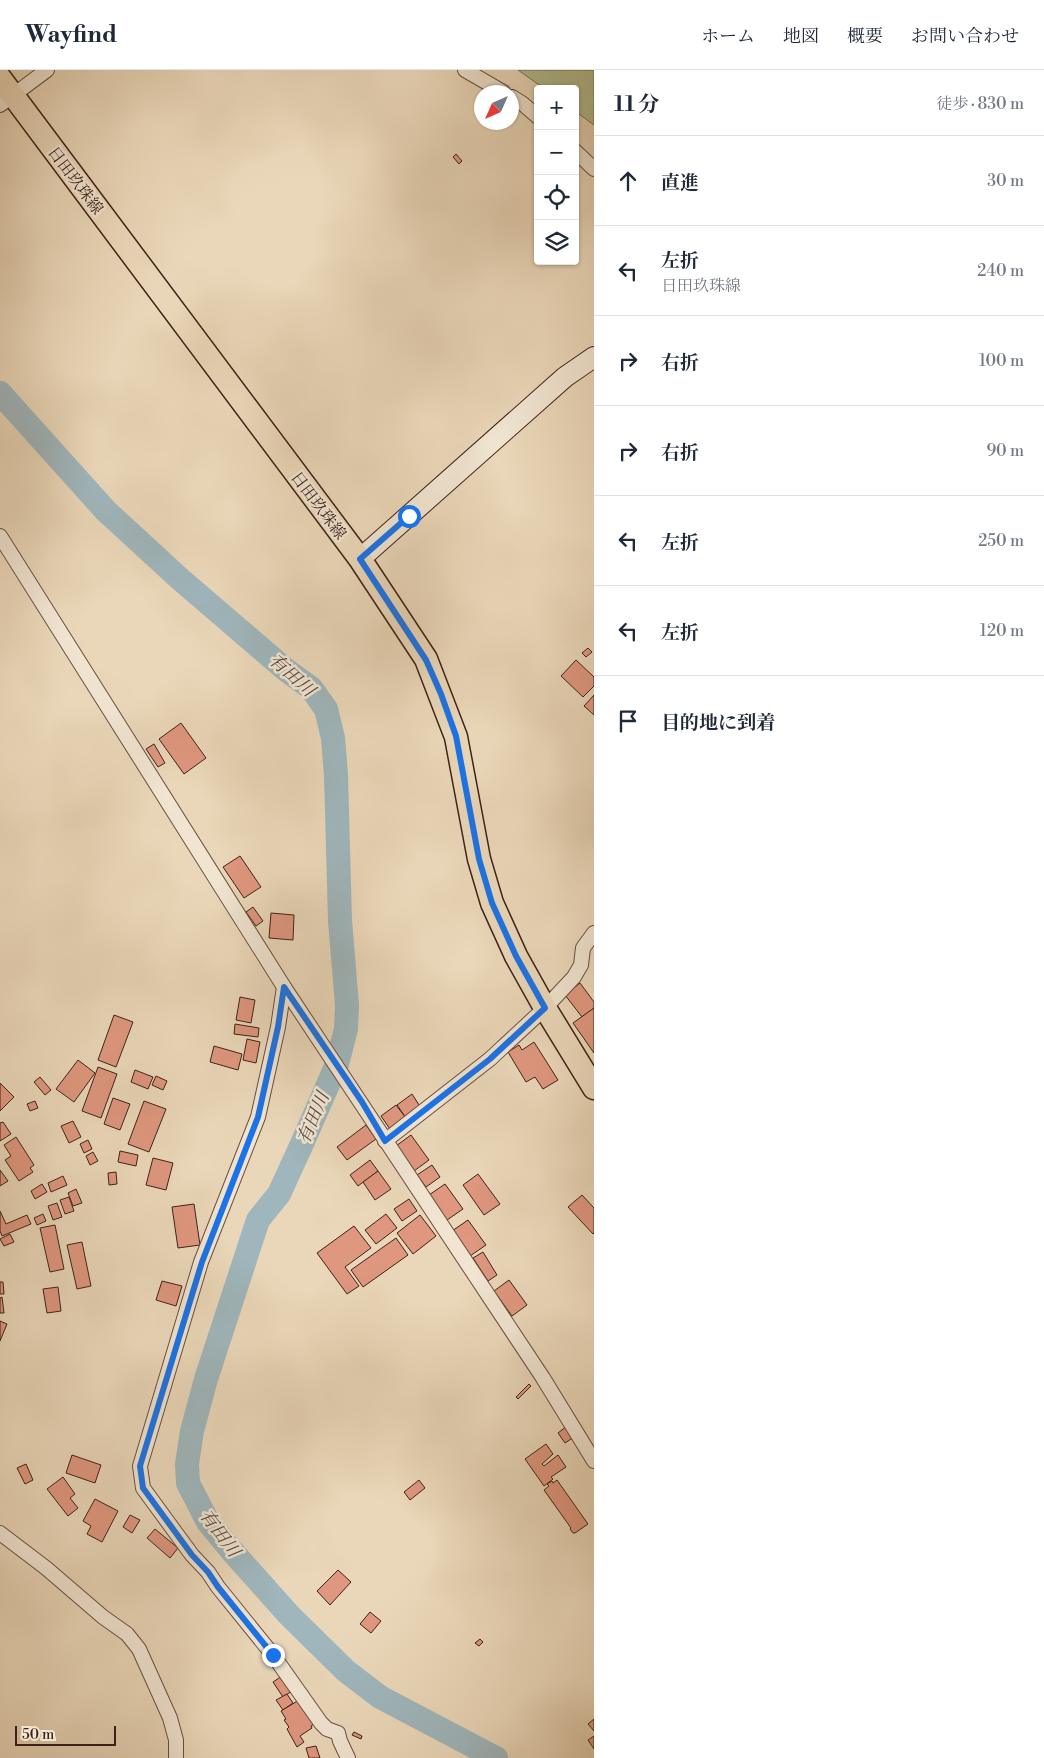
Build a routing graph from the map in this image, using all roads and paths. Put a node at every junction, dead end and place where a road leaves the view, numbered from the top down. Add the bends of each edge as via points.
1 (47, 70) edge
2 (465, 70) edge
3 (491, 85) edge
4 (4, 93) edge
5 (519, 102) edge
6 (534, 114) edge
7 (579, 155) edge
8 (594, 169) edge
9 (594, 356) edge
10 (0, 536) edge
11 (360, 559) junction
12 (594, 933) edge
13 (288, 992) junction
14 (545, 1008) junction
15 (594, 1088) edge
16 (385, 1141) junction
17 (594, 1461) edge
18 (0, 1532) edge
19 (176, 1758) edge
20 (348, 1758) edge

1 - 4 street
2 - 3 street
4 - 11 main road, 日田玖珠線
5 - 6 street
7 - 8 street
9 - 11 street via 565,377
10 - 13 street
11 - 14 main road, 日田玖珠線 via 426,660 441,694 456,736 479,859 492,903
12 - 14 street via 584,948 581,965 574,976
13 - 16 street
13 - 20 street via 258,1117 202,1262 140,1466 143,1488 273,1655 321,1723 338,1733
14 - 15 main road, 日田玖珠線
14 - 16 street via 490,1059
16 - 17 street via 543,1378
18 - 19 street via 127,1634 139,1649 170,1718 176,1740

